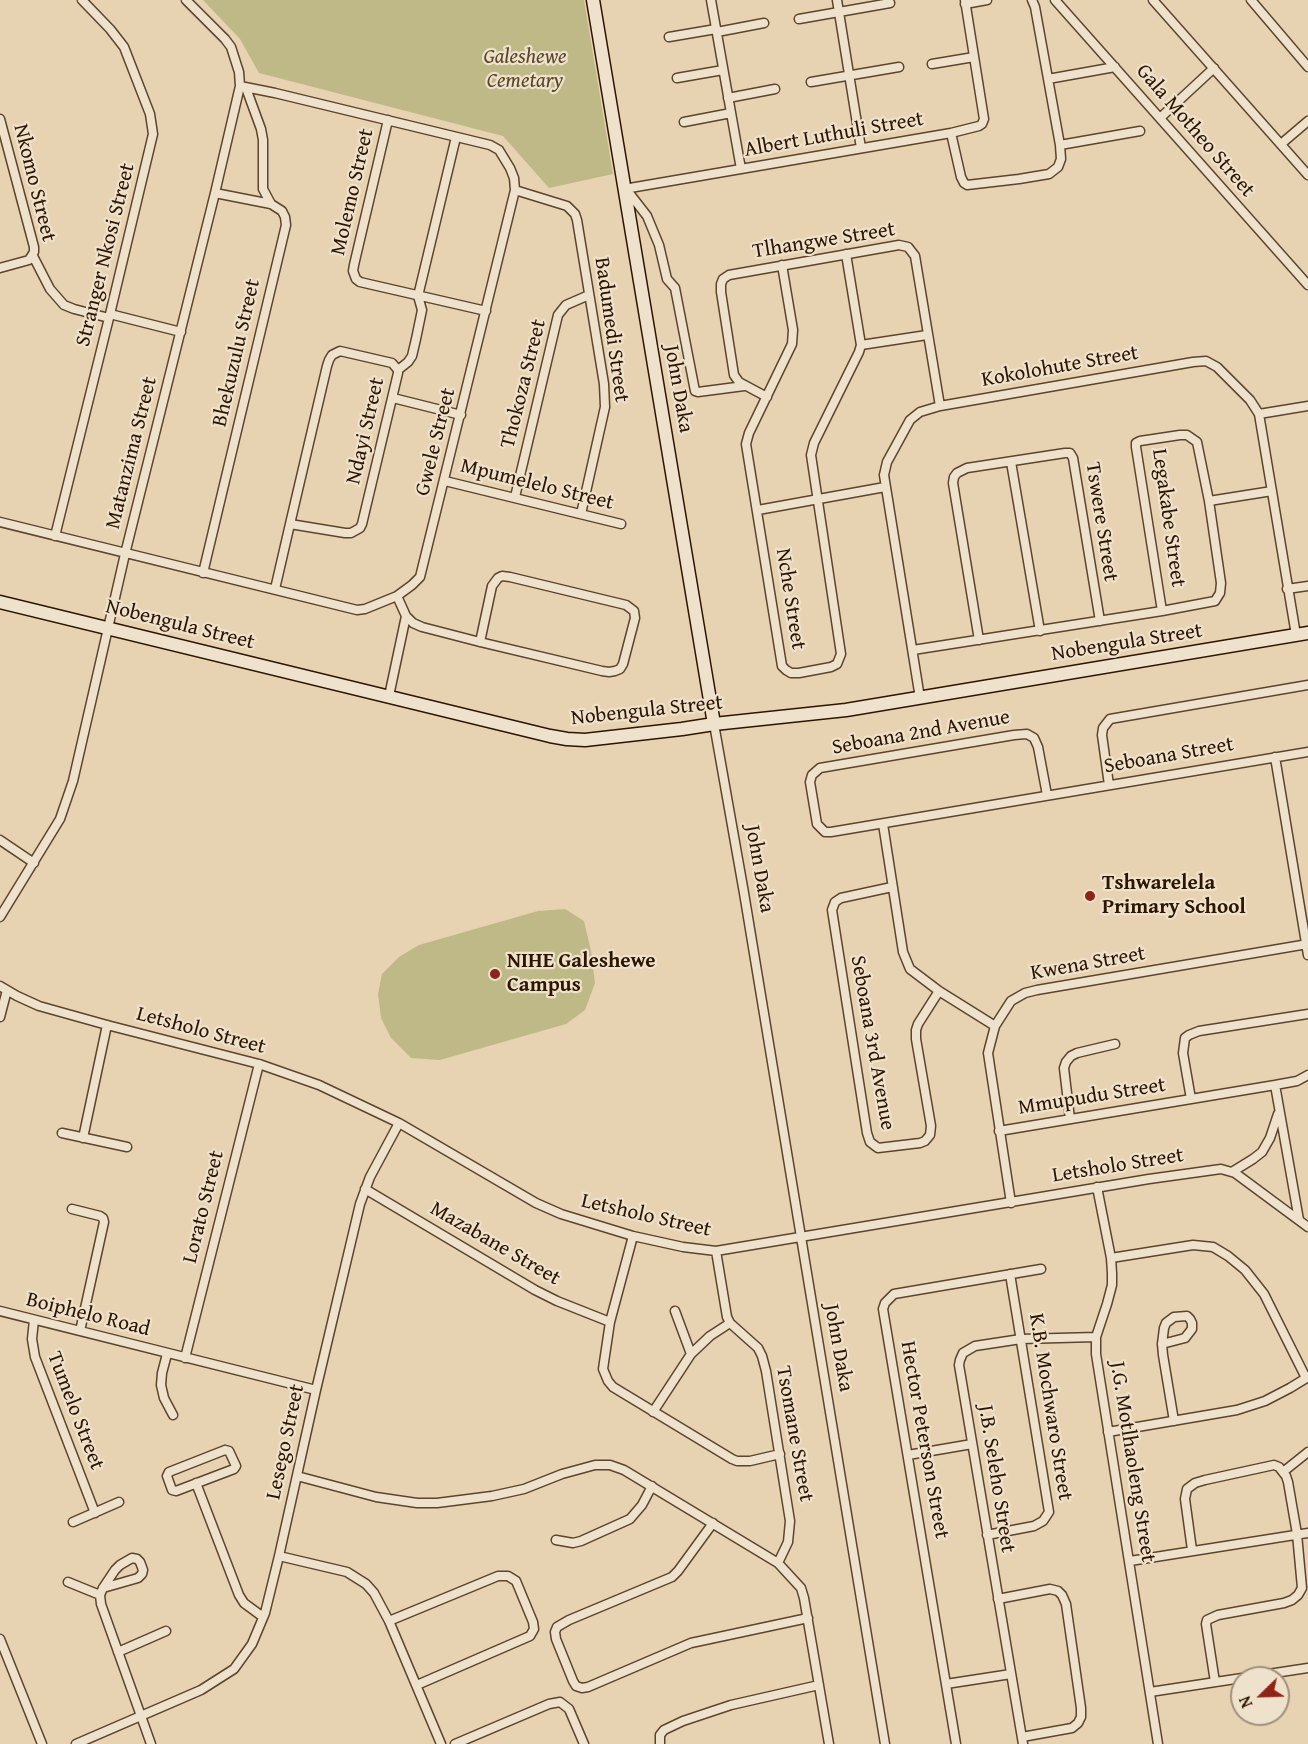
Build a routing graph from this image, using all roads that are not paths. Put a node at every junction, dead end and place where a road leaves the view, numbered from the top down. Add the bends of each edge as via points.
1 (82, 0) edge
2 (186, 0) edge
3 (593, 0) edge
4 (711, 0) edge
5 (837, 0) edge
6 (987, 0) edge
7 (1032, 0) edge
8 (1055, 0) edge
9 (1153, 0) edge
10 (1251, 0) edge
11 (965, 2) edge
12 (890, 3) dead end
13 (839, 12) junction
14 (800, 19) dead end
15 (764, 23) dead end
16 (716, 31) junction
17 (669, 37) dead end
18 (974, 57) junction
19 (932, 64) dead end
20 (899, 67) dead end
21 (1114, 67) junction
22 (1308, 67) edge
23 (1214, 68) junction
24 (723, 70) junction
25 (849, 75) junction
26 (677, 78) dead end
27 (1048, 79) junction
28 (811, 82) dead end
29 (243, 87) junction
30 (775, 89) dead end
31 (728, 98) junction
32 (731, 113) junction
33 (1160, 118) junction
34 (0, 119) edge
35 (388, 120) junction
36 (1308, 121) edge
37 (684, 122) dead end
38 (1140, 131) dead end
39 (951, 133) junction
40 (456, 137) junction
41 (1281, 144) junction
42 (1059, 145) junction
43 (861, 148) junction
44 (741, 169) junction
45 (1308, 175) edge
46 (625, 188) junction
47 (515, 190) junction
48 (215, 193) junction
49 (271, 204) junction
50 (846, 254) junction
51 (33, 256) junction
52 (782, 265) junction
53 (0, 268) edge
54 (1308, 285) edge
55 (589, 295) junction
56 (418, 296) junction
57 (486, 311) junction
58 (110, 316) junction
59 (181, 332) junction
60 (927, 334) junction
61 (861, 345) junction
62 (398, 370) junction
63 (744, 386) junction
64 (767, 397) junction
65 (393, 398) junction
66 (939, 406) junction
67 (1308, 406) edge
68 (1258, 414) junction
69 (461, 415) junction
70 (1011, 462) junction
71 (445, 481) junction
72 (885, 487) junction
73 (1272, 490) junction
74 (515, 497) junction
75 (817, 500) junction
76 (1209, 501) junction
77 (758, 510) junction
78 (581, 514) junction
79 (0, 522) edge
80 (290, 524) junction
81 (621, 524) dead end
82 (55, 536) junction
83 (125, 554) junction
84 (203, 573) junction
85 (1308, 586) edge
86 (275, 589) junction
87 (1287, 589) junction
88 (397, 596) junction
89 (0, 602) edge
90 (1162, 611) junction
91 (406, 616) junction
92 (1100, 621) junction
93 (108, 628) junction
94 (1040, 631) junction
95 (1302, 634) edge
96 (979, 640) junction
97 (480, 642) junction
98 (913, 650) junction
99 (1308, 685) edge
100 (389, 696) junction
101 (920, 698) junction
102 (714, 724) junction
103 (1308, 752) edge
104 (1275, 757) junction
105 (1109, 785) junction
106 (1047, 795) junction
107 (883, 824) junction
108 (820, 829) joint
109 (0, 840) edge
110 (34, 863) junction
111 (892, 887) junction
112 (0, 917) edge
113 (1307, 944) edge
114 (1308, 955) edge
115 (3, 988) edge
116 (939, 991) junction
117 (1308, 1014) edge
118 (0, 1017) edge
119 (107, 1025) junction
120 (995, 1026) junction
121 (1115, 1044) dead end
122 (259, 1064) junction
123 (1308, 1075) edge
124 (1275, 1085) junction
125 (1191, 1099) junction
126 (1279, 1111) junction
127 (1070, 1119) junction
128 (399, 1123) junction
129 (999, 1131) junction
130 (62, 1133) dead end
131 (83, 1138) junction
132 (127, 1147) dead end
133 (1232, 1172) junction
134 (1097, 1188) junction
135 (365, 1190) junction
136 (1011, 1203) junction
137 (72, 1209) dead end
138 (1299, 1220) junction
139 (1308, 1227) edge
140 (633, 1236) junction
141 (800, 1238) junction
142 (716, 1251) junction
143 (1111, 1258) junction
144 (1041, 1269) dead end
145 (1010, 1274) junction
146 (0, 1311) edge
147 (675, 1311) dead end
148 (34, 1320) junction
149 (610, 1322) junction
150 (730, 1323) junction
151 (80, 1331) junction
152 (1096, 1336) junction
153 (1021, 1339) junction
154 (1162, 1344) dead end
155 (167, 1354) junction
156 (691, 1354) junction
157 (185, 1358) junction
158 (1307, 1378) edge
159 (316, 1390) junction
160 (653, 1412) junction
161 (173, 1415) dead end
162 (1174, 1421) junction
163 (1108, 1432) junction
164 (972, 1444) junction
165 (1308, 1452) edge
166 (780, 1454) junction
167 (908, 1455) junction
168 (1283, 1472) junction
169 (297, 1476) junction
170 (196, 1483) junction
171 (652, 1486) junction
172 (119, 1502) dead end
173 (95, 1513) junction
174 (73, 1522) dead end
175 (713, 1523) junction
176 (1308, 1533) edge
177 (1297, 1534) junction
178 (987, 1535) junction
179 (556, 1540) dead end
180 (1192, 1550) junction
181 (279, 1556) junction
182 (1130, 1561) junction
183 (778, 1563) junction
184 (68, 1582) dead end
185 (101, 1592) junction
186 (998, 1599) junction
187 (263, 1617) junction
188 (808, 1618) junction
189 (389, 1621) junction
190 (166, 1630) dead end
191 (0, 1639) edge
192 (118, 1652) junction
193 (1308, 1668) edge
194 (1011, 1674) junction
195 (1215, 1682) junction
196 (946, 1684) junction
197 (417, 1685) junction
198 (819, 1685) junction
199 (1150, 1692) junction
200 (142, 1716) junction
201 (1022, 1741) edge
202 (42, 1744) edge
203 (76, 1744) edge
204 (151, 1744) edge
205 (441, 1744) edge
206 (455, 1744) edge
207 (584, 1744) edge
208 (660, 1744) edge
209 (829, 1744) edge
210 (885, 1744) edge
211 (956, 1744) edge
212 (1158, 1744) edge

1 - 58 street, Stranger Nkosi Street via 124,47 153,134
2 - 29 street, Matanzima Street via 231,47
3 - 46 street, John Daka
4 - 16 street
5 - 13 street
6 - 11 street
7 - 27 street
8 - 21 street, Gala Motheo Street
9 - 23 street
10 - 22 street
11 - 18 street, Albert Luthuli Street
12 - 13 street
13 - 14 street
13 - 25 street
15 - 16 street
16 - 17 street
16 - 24 street
18 - 19 street
18 - 39 street, Albert Luthuli Street via 984,120 979,126
20 - 25 street
21 - 27 street
21 - 33 street, Gala Motheo Street
23 - 33 street
23 - 41 street
24 - 26 street
24 - 31 street
25 - 28 street
25 - 43 street
27 - 42 street
29 - 35 street
29 - 48 street, Matanzima Street
29 - 49 street, Bhekuzulu Street via 261,129 263,189
30 - 31 street
31 - 32 street
32 - 37 street
32 - 44 street
33 - 54 street, Gala Motheo Street
34 - 51 street, Nkomo Street via 34,247
35 - 40 street
35 - 56 street, Molemo Street via 353,271 360,282
36 - 41 street
38 - 42 street
39 - 42 street via 961,177 970,186 1053,172 1060,164
39 - 43 street, Albert Luthuli Street
40 - 47 street via 499,150 510,168
40 - 56 street
41 - 45 street
43 - 44 street, Albert Luthuli Street
44 - 46 street, Albert Luthuli Street
46 - 63 street via 646,216 659,245 667,279 675,288 695,391
46 - 102 street, John Daka
47 - 55 street, Badumedi Street via 567,206 575,213
47 - 57 street, Gwele Street
48 - 49 street
48 - 59 street, Matanzima Street
49 - 84 street, Bhekuzulu Street via 282,211 286,225
50 - 52 street, Tlhangwe Street
50 - 60 street, Tlhangwe Street via 908,247 915,256
50 - 61 street
51 - 53 street, Nkomo Street
51 - 58 street via 50,290 64,305
52 - 63 street, Tlhangwe Street via 729,274 721,284 732,370
52 - 64 street, Nche Street via 793,337
55 - 74 street, Thokoza Street via 566,305 558,315
55 - 78 street, Badumedi Street via 605,407
56 - 57 street, Molemo Street
56 - 62 street via 422,310 412,356
57 - 69 street, Gwele Street
58 - 59 street
58 - 82 street, Stranger Nkosi Street
59 - 83 street, Matanzima Street
60 - 61 street
60 - 66 street, Tlhangwe Street
61 - 75 street, Nche Street via 812,449
62 - 65 street, Ndayi Street
62 - 80 street, Ndayi Street via 388,361 340,351 332,355
63 - 64 street
64 - 77 street, Nche Street via 747,444
65 - 69 street
65 - 80 street, Ndayi Street via 360,528 345,533
66 - 68 street, Kokolohute Street via 1206,361 1250,400
66 - 72 street, Kokolohute Street via 920,411 910,420 887,462
67 - 68 street
68 - 73 street, Kokolohute Street
69 - 71 street, Gwele Street
70 - 92 street, Tswere Street via 1072,455
70 - 94 street
70 - 96 street, Tswere Street via 962,470 954,477
71 - 74 street, Mpumelelo Street
71 - 88 street, Gwele Street via 423,571 417,581
72 - 75 street
72 - 98 street, Kokolohute Street
73 - 76 street, Legakabe Street
73 - 87 street, Kokolohute Street
74 - 78 street, Mpumelelo Street
75 - 77 street
75 - 77 street, Nche Street via 841,654 837,664 799,673 791,673 782,666
76 - 90 street, Legakabe Street via 1221,583 1218,598
76 - 90 street, Legakabe Street via 1200,451 1194,439 1180,435 1136,443
78 - 81 street, Mpumelelo Street
79 - 82 street, Gwele Street
80 - 86 street, Ndayi Street
82 - 83 street, Gwele Street
83 - 84 street, Gwele Street
83 - 93 street, Matanzima Street
84 - 86 street, Gwele Street
85 - 87 street
86 - 88 street, Gwele Street via 357,610
87 - 95 street, Kokolohute Street
88 - 91 street
89 - 93 street, Nobengula Street
90 - 92 street, Legakabe Street
91 - 97 street via 422,627
91 - 100 street
92 - 94 street, Legakabe Street
93 - 100 street, Nobengula Street
93 - 110 street, Matanzima Street via 67,803
94 - 96 street, Legakabe Street
95 - 101 street, Nobengula Street
96 - 98 street, Legakabe Street
97 - 97 street via 615,671 622,664 634,611 626,605 502,576 492,586
98 - 101 street, Kokolohute Street
99 - 105 street via 1110,719 1102,735
100 - 102 street, Nobengula Street via 567,740
101 - 102 street, Nobengula Street
102 - 141 street, John Daka
103 - 104 street, Seboana Street
104 - 105 street, Seboana Street
104 - 113 street
105 - 106 street, Seboana Street
106 - 107 street, Seboana Street
106 - 108 street, Seboana 2nd Avenue via 1034,738 1014,735 820,768 810,782
107 - 108 street, Seboana Street via 831,832
107 - 111 street
109 - 110 street
110 - 112 street, Matanzima Street
111 - 116 street via 906,962
111 - 116 street, Seboana 3rd Avenue via 841,898 832,910 867,1133 878,1148 920,1143 930,1134 916,1030
113 - 114 street
113 - 120 street, Kwena Street via 1024,993 1011,1001
115 - 118 street
115 - 119 street, Letsholo Street via 39,1006
116 - 120 street
117 - 125 street, Mmupudu Street via 1189,1035 1183,1053
119 - 122 street, Letsholo Street
119 - 131 street
120 - 129 street, Kwena Street via 988,1053
121 - 127 street via 1077,1053 1066,1062
122 - 128 street, Letsholo Street via 319,1085
122 - 157 street, Lorato Street
123 - 124 street, Mmupudu Street
124 - 125 street, Mmupudu Street
124 - 126 street
125 - 127 street, Mmupudu Street
126 - 133 street via 1262,1152
126 - 138 street
127 - 129 street, Mmupudu Street
128 - 135 street, Lesego Street
128 - 140 street, Letsholo Street via 536,1203
129 - 136 street, Kwena Street
130 - 131 street
131 - 132 street
133 - 134 street, Letsholo Street via 1221,1168
133 - 138 street
134 - 136 street, Letsholo Street
134 - 143 street, J.G. Motlhaoleng Street
135 - 149 street, Mazabane Street via 546,1296
135 - 159 street, Lesego Street
136 - 141 street, Letsholo Street
137 - 151 street via 100,1216 104,1222
138 - 139 street
140 - 142 street, Letsholo Street
140 - 149 street
141 - 142 street, Letsholo Street
141 - 210 street, John Daka
142 - 150 street
143 - 152 street, J.G. Motlhaoleng Street via 1112,1286
143 - 158 street via 1193,1245 1213,1247 1245,1270 1264,1294
144 - 145 street, Hector Peterson Street
145 - 153 street, K.B. Mochwaro Street
145 - 167 street, Hector Peterson Street via 900,1292 885,1303
146 - 148 street, Boiphelo Road
147 - 156 street
148 - 151 street, Boiphelo Road
148 - 173 street, Tumelo Street via 35,1357
149 - 160 street via 605,1375 613,1387
150 - 156 street
150 - 166 street, Tsomane Street via 753,1342 762,1356
151 - 155 street, Boiphelo Road
152 - 153 street, J.B. Seleho Street
152 - 163 street, J.G. Motlhaoleng Street
153 - 164 street, J.B. Seleho Street via 975,1346 963,1353 959,1365
153 - 178 street, K.B. Mochwaro Street via 1049,1512 1034,1526
154 - 162 street
155 - 157 street, Boiphelo Road
155 - 161 street, Boiphelo Road via 161,1385
156 - 160 street
157 - 159 street, Boiphelo Road
158 - 162 street via 1265,1401
159 - 169 street, Lesego Street
160 - 166 street via 737,1461
162 - 163 street
163 - 182 street, J.G. Motlhaoleng Street
164 - 167 street
164 - 178 street, J.B. Seleho Street
165 - 168 street
166 - 183 street, Tsomane Street via 790,1521 788,1542
167 - 196 street, Hector Peterson Street
168 - 177 street
168 - 180 street via 1274,1465 1205,1480 1187,1489
169 - 171 street via 376,1497 417,1503 492,1496 594,1465 624,1470
169 - 181 street, Lesego Street
170 - 170 street via 174,1491 166,1476 229,1451 235,1468
170 - 187 street via 239,1594 244,1603
171 - 175 street
171 - 179 street via 630,1519 581,1541
172 - 173 street
173 - 174 street
175 - 183 street
175 - 188 street via 672,1577 557,1627 556,1639 576,1686 588,1687 691,1643
176 - 177 street
177 - 180 street
177 - 195 street via 1302,1581 1298,1595 1284,1603 1207,1620
178 - 186 street, J.B. Seleho Street
180 - 182 street
181 - 187 street, Lesego Street
181 - 189 street via 357,1577 374,1593
182 - 199 street, J.G. Motlhaoleng Street
183 - 188 street via 801,1588
184 - 185 street
185 - 185 street via 138,1578 143,1570 140,1562 132,1558 126,1561
185 - 192 street via 101,1604
186 - 194 street, J.B. Seleho Street
186 - 201 street via 1050,1589 1058,1591 1066,1604 1081,1717 1072,1728
187 - 200 street, Lesego Street via 252,1644 234,1669 201,1690
188 - 198 street
189 - 197 street
189 - 197 street via 498,1576 513,1578 520,1591 533,1622 530,1636
190 - 192 street
191 - 202 street
192 - 200 street
193 - 195 street
194 - 196 street
194 - 201 street, J.B. Seleho Street
195 - 199 street
196 - 211 street, Hector Peterson Street
197 - 205 street
198 - 208 street via 731,1704 682,1721 664,1730
198 - 209 street
199 - 212 street, J.G. Motlhaoleng Street
200 - 203 street, Lesego Street
200 - 204 street
206 - 207 street via 560,1702 569,1708

